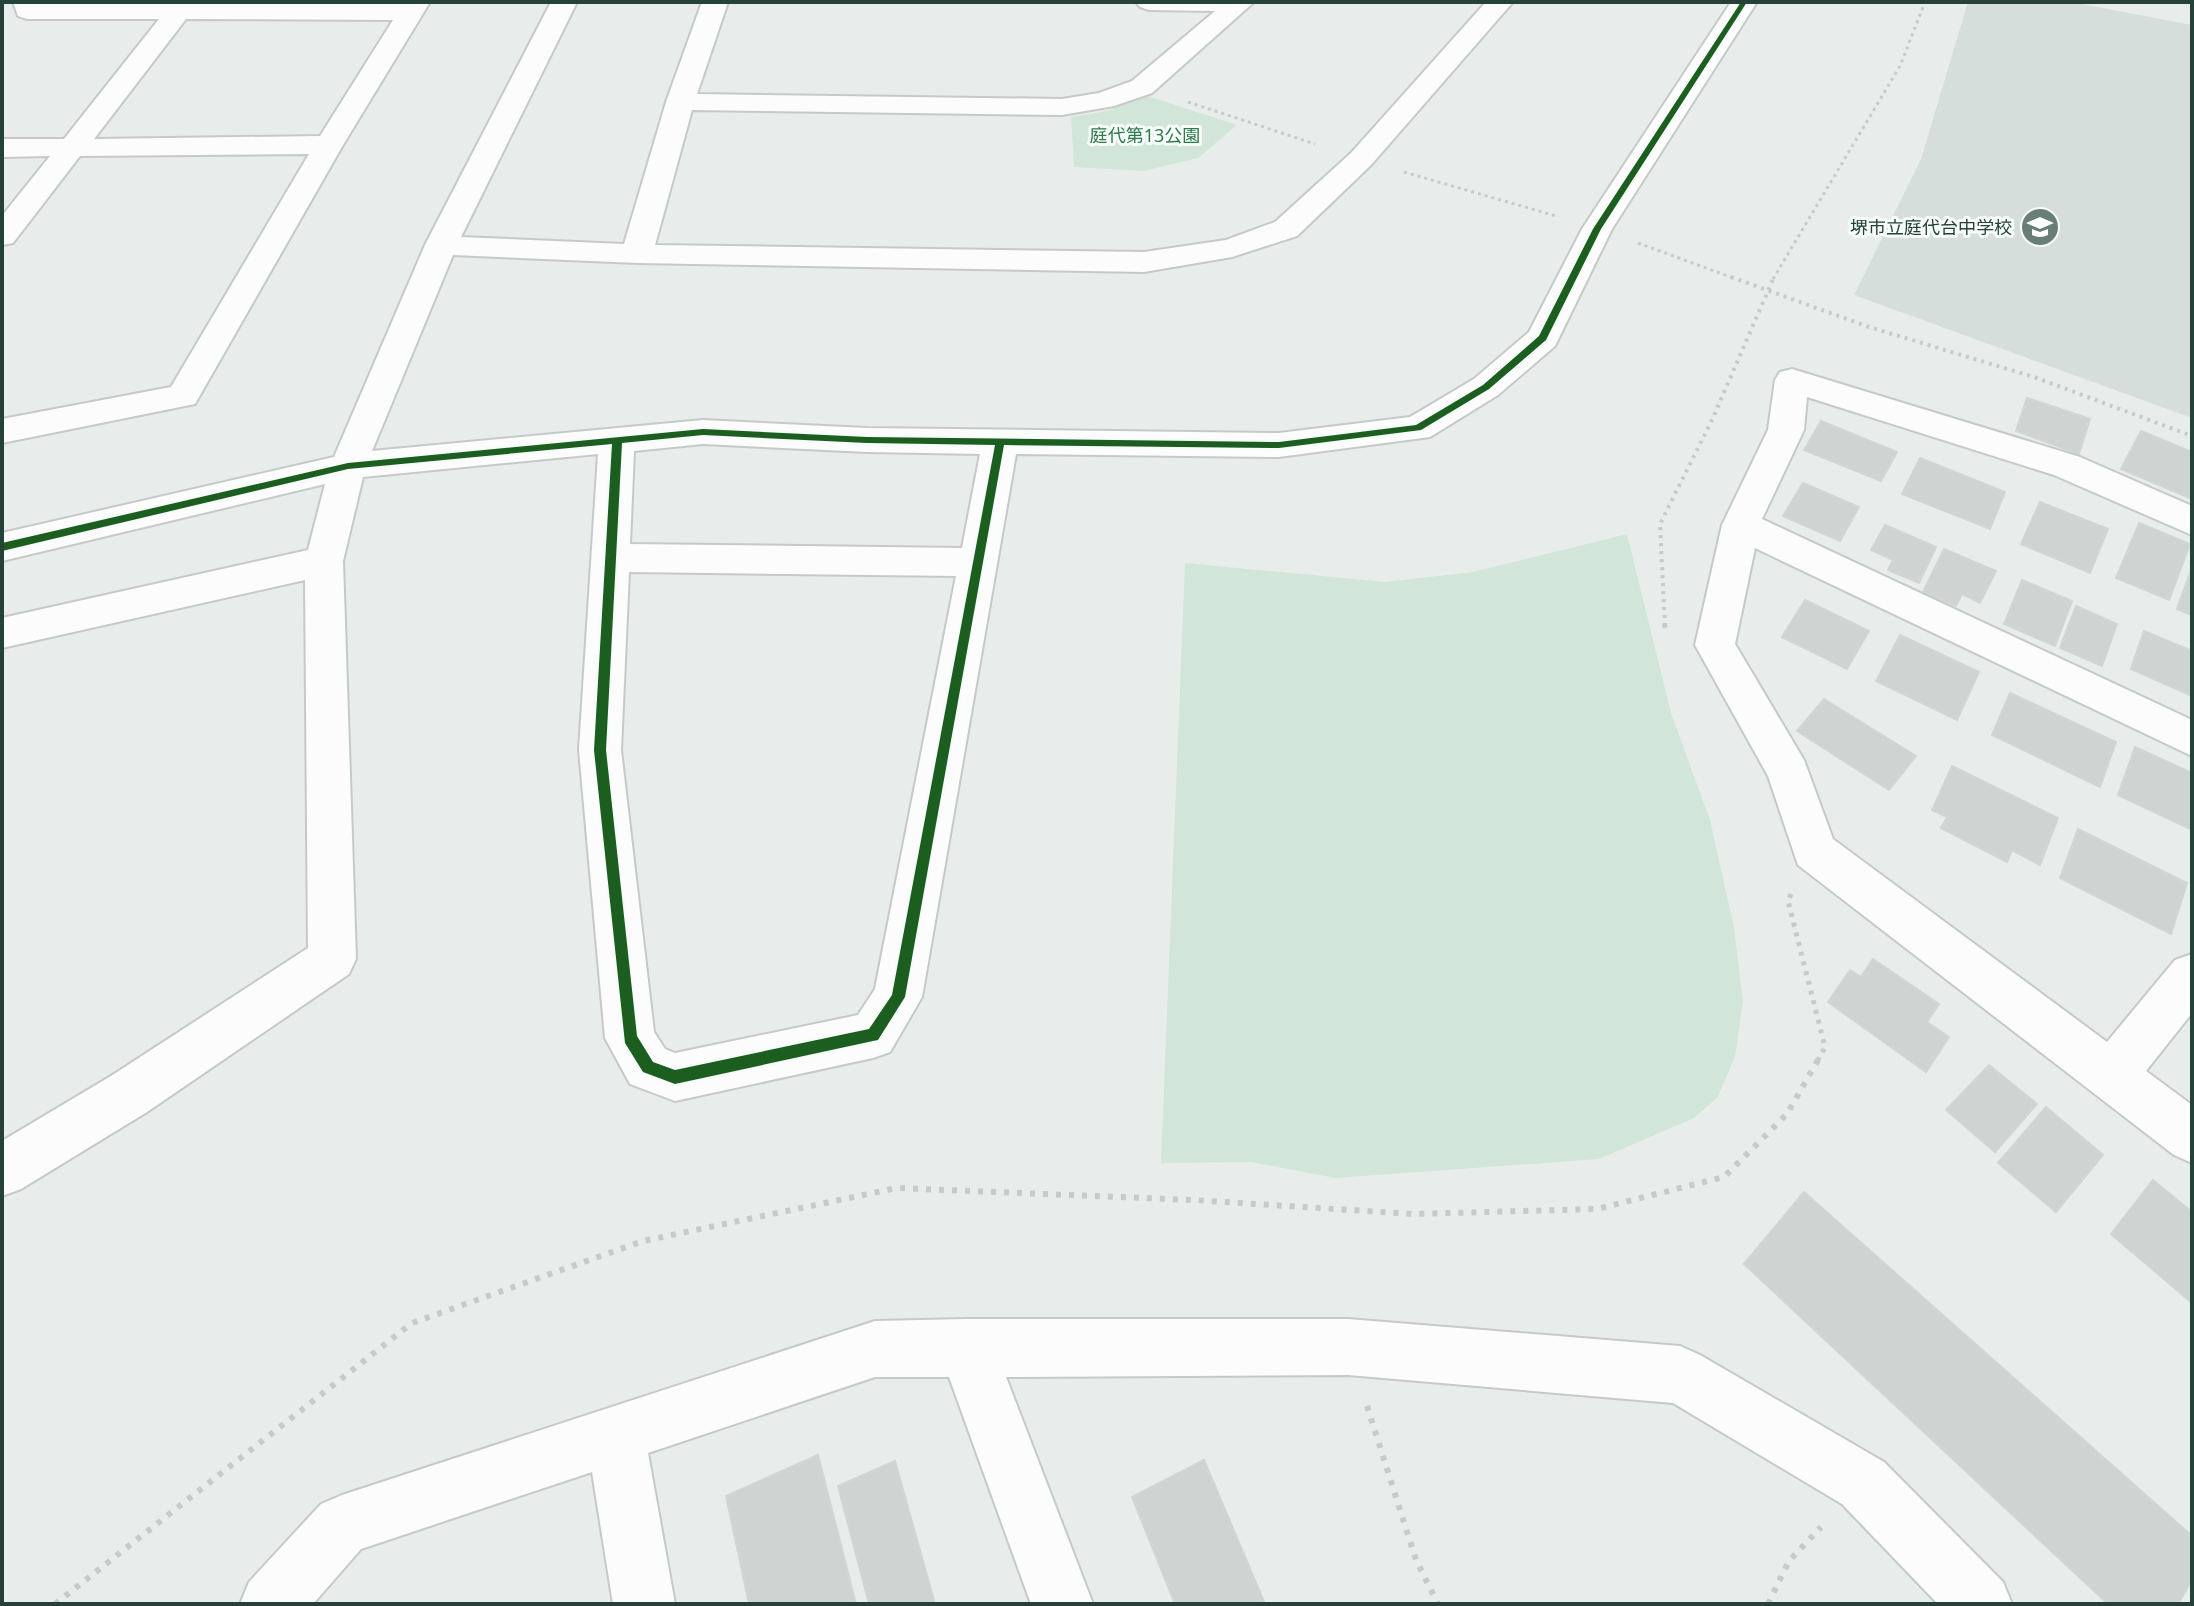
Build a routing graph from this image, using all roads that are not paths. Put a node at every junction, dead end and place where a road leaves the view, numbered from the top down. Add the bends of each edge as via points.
1 (26, 2) edge
2 (564, 2) edge
3 (715, 2) edge
4 (1149, 2) edge
5 (1500, 2) edge
6 (1744, 2) edge
7 (1240, 3) edge
8 (414, 7) edge
9 (180, 10) junction
10 (680, 102) junction
11 (329, 145) junction
12 (2, 148) edge
13 (69, 148) junction
14 (2, 236) edge
15 (441, 245) junction
16 (637, 254) junction
17 (2, 431) edge
18 (617, 441) junction
19 (1000, 442) junction
20 (348, 466) junction
21 (2192, 521) edge
22 (1741, 525) junction
23 (2, 547) edge
24 (611, 558) junction
25 (324, 561) junction
26 (977, 562) junction
27 (2, 633) edge
28 (2192, 739) edge
29 (2192, 976) edge
30 (2112, 1075) junction
31 (2192, 1137) edge
32 (2, 1170) edge
33 (966, 1347) junction
34 (615, 1434) junction
35 (271, 1604) edge
36 (644, 1604) edge
37 (1062, 1604) edge
38 (1981, 1604) edge

1 - 9 street via 27,11
2 - 15 street
3 - 10 street
4 - 7 street
5 - 16 street via 1361,159 1286,229 1232,248 1144,262
6 - 19 street via 1597,229 1543,338 1486,387 1418,428 1279,445
7 - 10 street via 1142,87 1062,107
8 - 9 street
8 - 11 street
9 - 13 street
10 - 16 street
11 - 13 street
11 - 17 street via 183,396
12 - 13 street
13 - 14 street
15 - 16 street
15 - 20 street
18 - 19 street via 703,432
18 - 20 street
18 - 24 street
19 - 26 street
20 - 23 street
20 - 25 street
21 - 22 street via 2067,466 1792,380 1786,430
22 - 28 street
22 - 30 street via 1715,645 1789,773 1814,851
24 - 26 street
24 - 26 street via 600,750 630,1038 648,1067 675,1077 873,1035 898,997
25 - 27 street
25 - 32 street via 332,959 129,1094
29 - 30 street
30 - 31 street
33 - 34 street via 875,1349
33 - 37 street
33 - 38 street via 1348,1347 1680,1375 1863,1483
34 - 35 street via 342,1525
34 - 36 street

